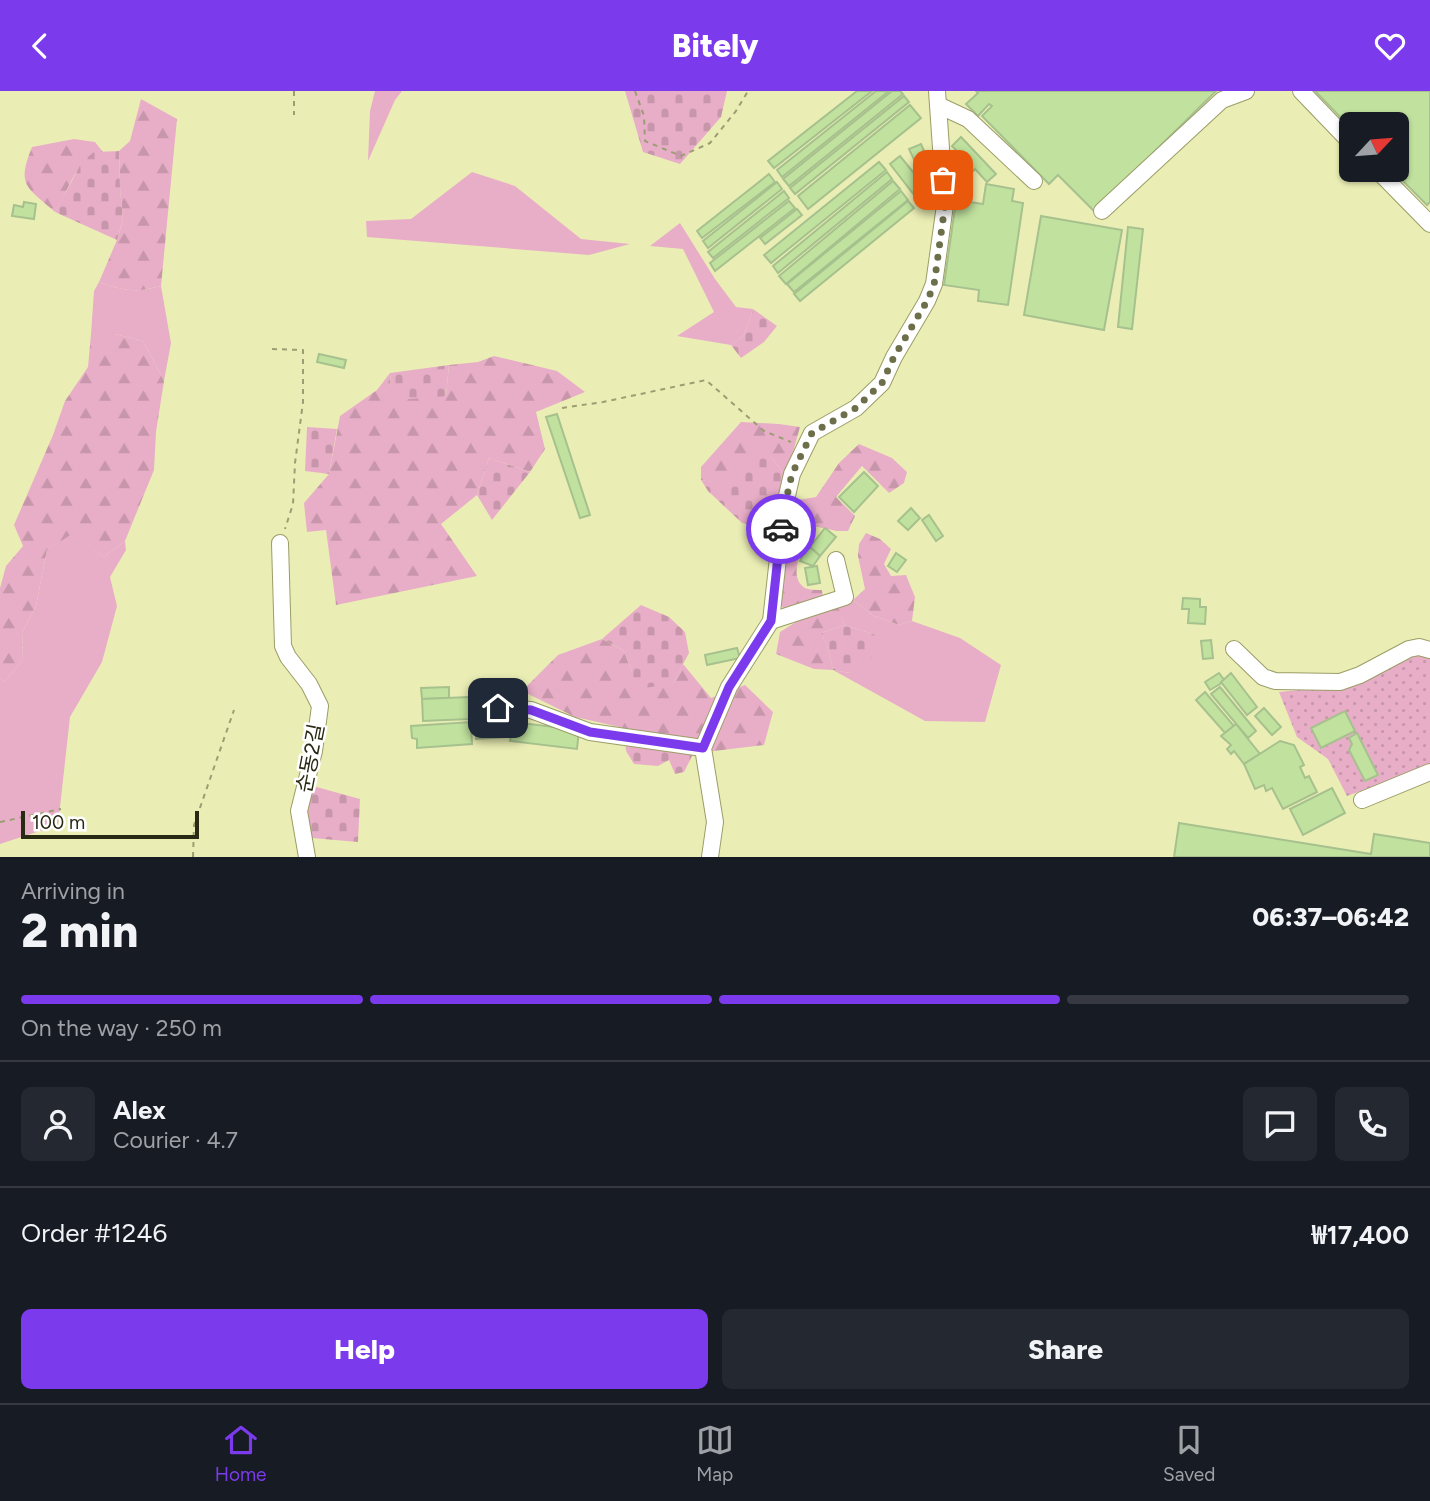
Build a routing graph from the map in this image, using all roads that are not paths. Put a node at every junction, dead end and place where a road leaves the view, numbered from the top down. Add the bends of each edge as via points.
1 (1246, 91) edge
2 (1301, 91) edge
3 (938, 98) edge
4 (1339, 131) edge
5 (1034, 181) dead end
6 (1389, 182) edge
7 (1102, 211) dead end
8 (1430, 224) edge
9 (280, 543) road end
10 (836, 560) dead end
11 (771, 621) junction
12 (1234, 649) dead end
13 (1430, 650) edge
14 (498, 708) dead end
15 (703, 748) junction
16 (1430, 772) edge
17 (1362, 800) dead end
18 (307, 857) edge
19 (710, 857) edge

1 - 7 street via 1222,100
2 - 4 street
3 - 5 street via 968,119
3 - 11 street via 945,205 934,285 882,383 856,408 812,433 805,447 792,474 783,513
6 - 8 street
9 - 18 street, 순동2길 via 283,646 320,706 299,811
10 - 11 street via 845,597
11 - 15 street via 729,687
12 - 13 street via 1264,677 1275,681 1340,682 1409,649
14 - 15 street via 531,710 590,732
15 - 19 street via 715,822
16 - 17 street

